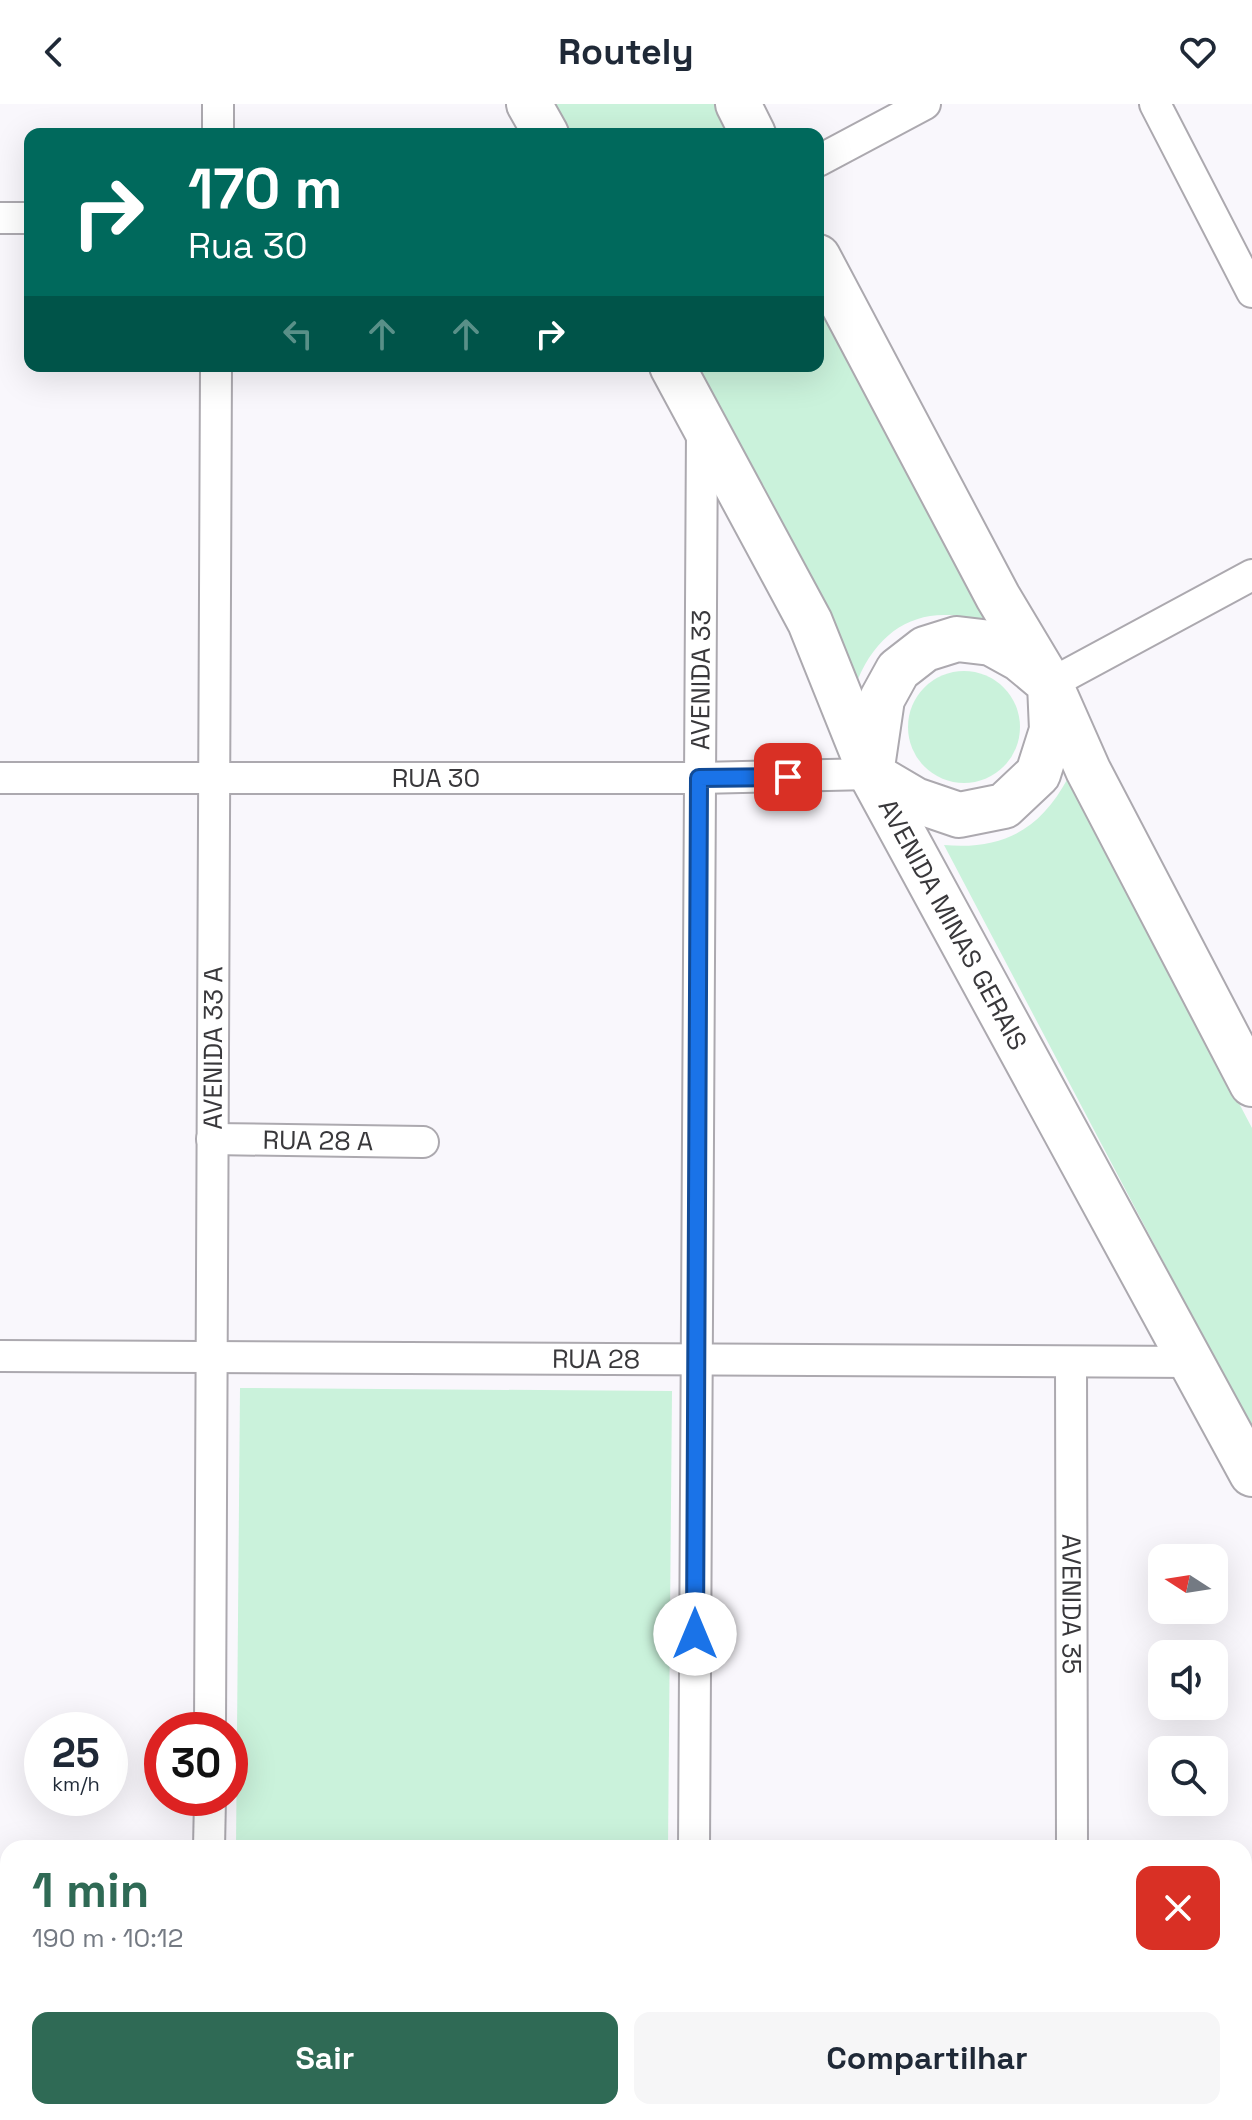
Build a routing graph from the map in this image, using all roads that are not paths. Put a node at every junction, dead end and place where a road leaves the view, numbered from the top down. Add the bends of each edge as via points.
1 (218, 104) edge
2 (529, 104) edge
3 (738, 104) edge
4 (925, 104) edge
5 (1155, 104) edge
6 (218, 128) edge
7 (543, 128) edge
8 (750, 128) edge
9 (824, 158) edge
10 (0, 218) edge
11 (24, 218) edge
12 (824, 268) edge
13 (1252, 292) edge
14 (216, 372) edge
15 (675, 372) edge
16 (702, 423) junction
17 (1252, 575) edge
18 (1050, 684) junction
19 (871, 774) junction
20 (0, 778) edge
21 (214, 778) junction
22 (699, 778) junction
23 (1252, 1084) edge
24 (212, 1139) junction
25 (423, 1142) dead end
26 (0, 1356) edge
27 (211, 1358) junction
28 (697, 1360) junction
29 (1071, 1362) junction
30 (1193, 1362) junction
31 (1252, 1474) edge
32 (210, 1712) edge
33 (210, 1816) edge
34 (209, 1840) edge
35 (694, 1840) edge
36 (1072, 1840) edge

1 - 6 street
2 - 7 main road
3 - 8 main road
4 - 9 street
5 - 13 street
10 - 11 street
12 - 18 main road via 998,597
14 - 21 street, AVENIDA 33 A
15 - 16 main road, AVENIDA MINAS GERAIS
16 - 19 main road, AVENIDA MINAS GERAIS via 810,622
16 - 22 street, AVENIDA 33
17 - 18 street
18 - 19 main road via 1052,730 1038,774 1004,806 959,815 915,800
18 - 19 main road via 991,643 957,639 925,649 898,670 882,699
18 - 23 main road via 1088,770
19 - 22 street, RUA 30
19 - 30 main road, AVENIDA MINAS GERAIS
20 - 21 street, RUA 30
21 - 22 street, RUA 30
21 - 24 street, AVENIDA 33 A
22 - 28 street, AVENIDA 33
24 - 25 street, RUA 28 A
24 - 27 street, AVENIDA 33 A
26 - 27 street, RUA 28
27 - 28 street, RUA 28
27 - 32 street, AVENIDA 33 A
28 - 29 street, RUA 28
28 - 35 street, AVENIDA 33
29 - 30 street, RUA 28
29 - 36 street, AVENIDA 35
30 - 31 main road, AVENIDA MINAS GERAIS
33 - 34 street

